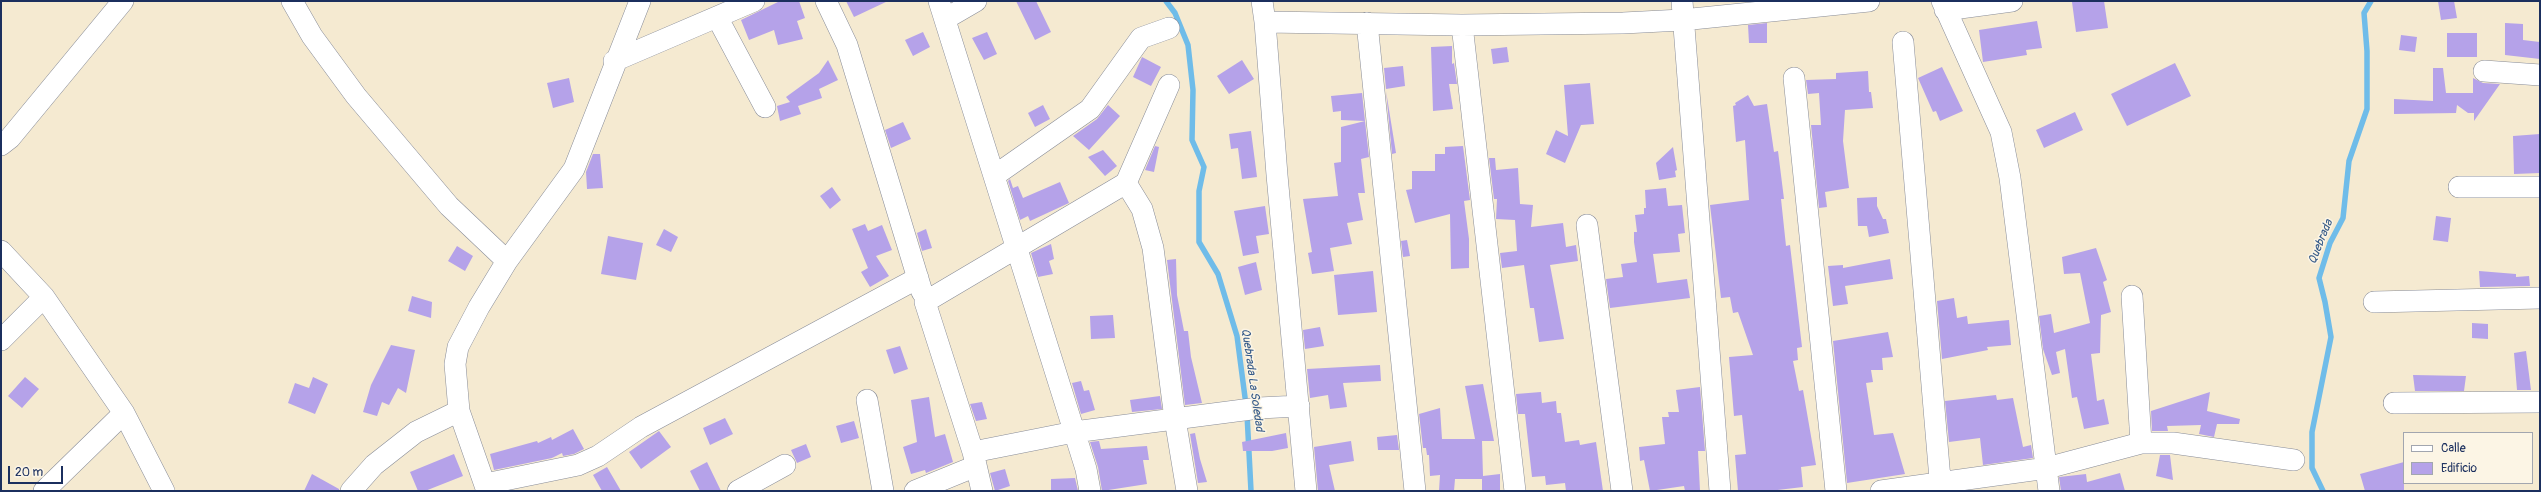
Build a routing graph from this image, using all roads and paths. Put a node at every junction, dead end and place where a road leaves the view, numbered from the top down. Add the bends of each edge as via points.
1 (123, 1) edge
2 (292, 1) edge
3 (640, 1) edge
4 (754, 1) edge
5 (826, 1) edge
6 (976, 1) edge
7 (1262, 1) edge
8 (1869, 1) edge
9 (2012, 1) edge
10 (1944, 6) edge
11 (942, 10) edge
12 (1682, 10) edge
13 (717, 17) junction
14 (1266, 22) junction
15 (1367, 23) junction
16 (1462, 25) junction
17 (1169, 28) dead end
18 (1903, 42) dead end
19 (614, 61) junction
20 (2484, 71) dead end
21 (2540, 74) edge
22 (1794, 78) dead end
23 (1169, 85) dead end
24 (765, 107) dead end
25 (1, 145) edge
26 (994, 176) junction
27 (1126, 183) junction
28 (2459, 187) dead end
29 (2540, 187) edge
30 (1587, 225) dead end
31 (1016, 246) junction
32 (1, 251) edge
33 (508, 261) junction
34 (918, 278) junction
35 (44, 296) junction
36 (2132, 296) dead end
37 (2540, 298) edge
38 (925, 302) junction
39 (2374, 302) dead end
40 (1, 340) edge
41 (867, 400) dead end
42 (2540, 402) edge
43 (2394, 404) dead end
44 (1298, 406) junction
45 (459, 411) junction
46 (124, 413) junction
47 (1175, 419) junction
48 (1074, 432) junction
49 (2141, 443) junction
50 (975, 459) junction
51 (2294, 460) dead end
52 (785, 465) dead end
53 (2047, 468) junction
54 (486, 488) edge
55 (1941, 488) edge
56 (44, 491) edge
57 (164, 491) edge
58 (351, 491) edge
59 (738, 491) edge
60 (883, 491) edge
61 (916, 491) edge
62 (982, 491) edge
63 (1090, 491) edge
64 (1187, 491) edge
65 (1306, 491) edge
66 (1415, 491) edge
67 (1515, 491) edge
68 (1622, 491) edge
69 (1720, 491) edge
70 (1836, 491) edge
71 (1881, 491) edge
72 (2049, 491) edge

1 - 25 street via 10,138
2 - 33 street via 312,36 356,96 449,206
3 - 19 street
4 - 13 street
5 - 34 street via 847,45
6 - 11 street
7 - 14 street
8 - 12 street
9 - 10 street
10 - 53 street via 2001,132 2010,178
11 - 26 street
12 - 16 street
12 - 69 street
13 - 19 street
13 - 24 street
14 - 15 street
14 - 44 street
15 - 16 street
15 - 66 street
16 - 67 street
17 - 26 street via 1141,38 1090,109
18 - 55 street
19 - 33 street via 574,169
20 - 21 street
22 - 70 street
23 - 27 street
26 - 31 street
27 - 31 street
27 - 47 street via 1142,209 1153,248
28 - 29 street
30 - 68 street
31 - 38 street
31 - 48 street
32 - 35 street
33 - 45 street via 458,347 455,364
34 - 38 street
34 - 54 street via 641,428 598,456 578,465
35 - 40 street
35 - 46 street
36 - 49 street
37 - 39 street
38 - 50 street
41 - 60 street
42 - 43 street
44 - 47 street via 1259,408
44 - 65 street
45 - 54 street
45 - 58 street via 416,432 374,465
46 - 56 street
46 - 57 street
47 - 48 street
47 - 64 street
48 - 50 street
48 - 63 street
49 - 51 street via 2173,443
49 - 53 street
50 - 61 street
50 - 62 street
52 - 59 street
53 - 55 street
53 - 72 street
55 - 71 street

